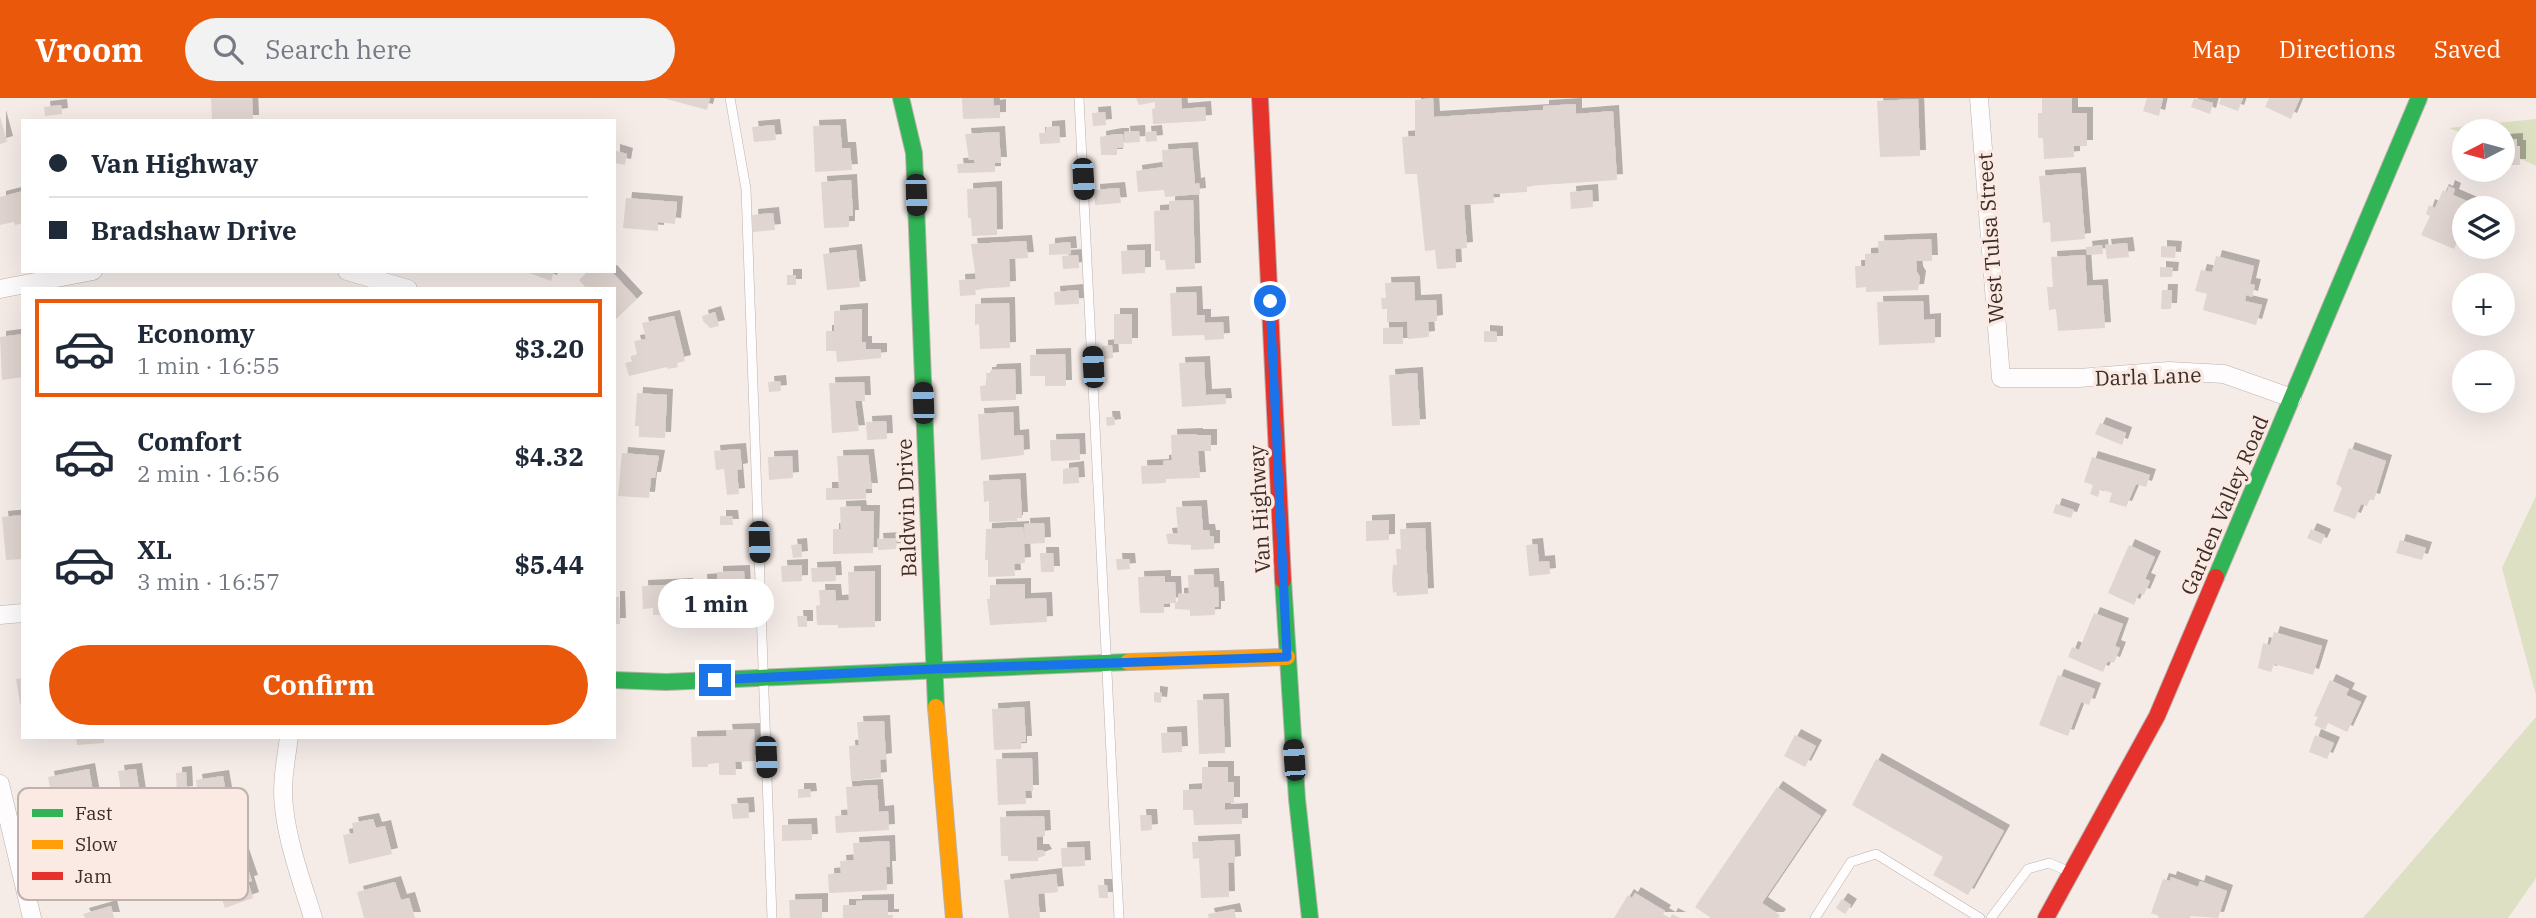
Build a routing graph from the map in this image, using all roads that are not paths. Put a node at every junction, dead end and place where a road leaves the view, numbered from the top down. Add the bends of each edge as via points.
1 (730, 98) edge
2 (901, 98) edge
3 (1079, 98) edge
4 (1261, 98) edge
5 (1979, 98) edge
6 (2419, 98) edge
7 (83, 273) edge
8 (354, 273) edge
9 (401, 287) edge
10 (0, 289) edge
11 (2001, 377) joint
12 (2292, 398) junction
13 (21, 613) edge
14 (0, 615) edge
15 (1287, 657) junction
16 (1107, 663) junction
17 (933, 669) junction
18 (764, 678) junction
19 (616, 680) edge
20 (289, 739) edge
21 (0, 784) edge
22 (18, 859) edge
23 (2073, 873) junction
24 (28, 900) edge
25 (32, 918) edge
26 (313, 918) edge
27 (772, 918) edge
28 (954, 918) edge
29 (1119, 918) edge
30 (1310, 918) edge
31 (1815, 918) edge
32 (1980, 918) edge
33 (1991, 918) edge
34 (2046, 918) edge

1 - 18 lane via 746,190
2 - 17 street, Baldwin Drive via 915,153
3 - 16 lane
4 - 15 street, Van Highway
5 - 11 street, West Tulsa Street
6 - 12 street, Garden Valley Road
7 - 10 street
8 - 9 street
11 - 12 street, Darla Lane via 2079,378 2169,371 2224,374
12 - 23 street, Garden Valley Road via 2157,716
13 - 14 street
15 - 16 street
15 - 30 street, Van Highway
16 - 17 street
16 - 29 lane
17 - 18 street
17 - 28 street, Baldwin Drive
18 - 19 street
18 - 27 lane
20 - 26 street via 284,806
21 - 22 street
23 - 33 lane via 2049,863 2028,869
23 - 34 street, Garden Valley Road
24 - 25 street
31 - 32 lane via 1852,862 1876,854

